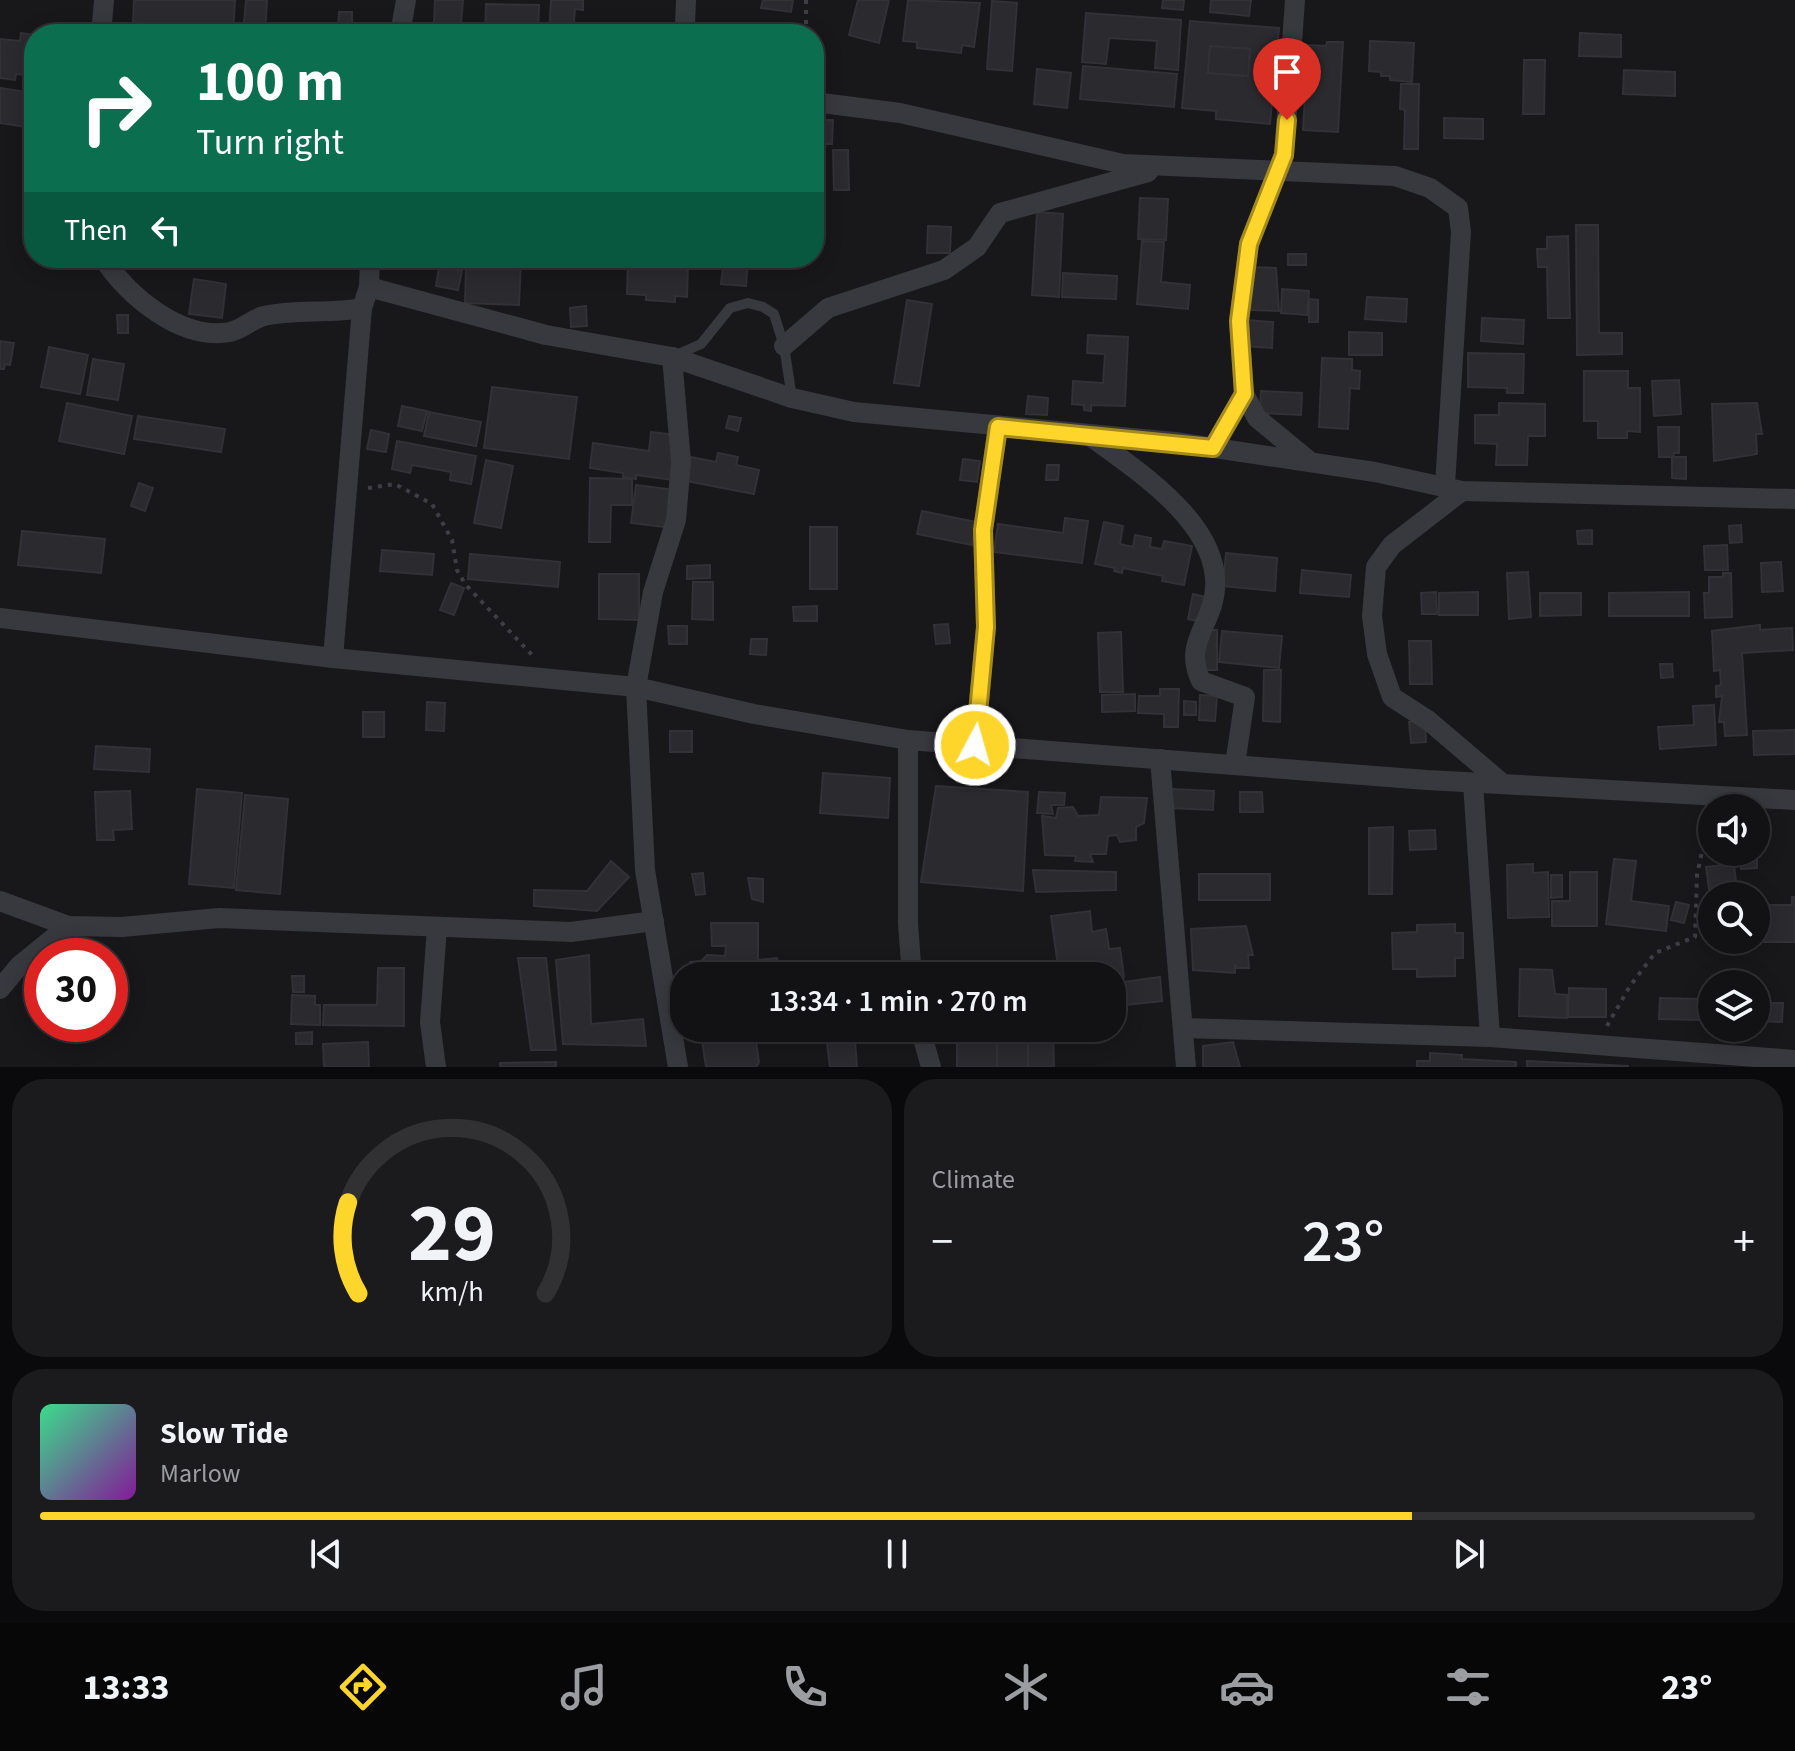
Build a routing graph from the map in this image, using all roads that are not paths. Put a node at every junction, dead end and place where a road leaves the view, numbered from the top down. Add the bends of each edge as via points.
1 (104, 0) edge
2 (406, 0) edge
3 (686, 0) edge
4 (1295, 0) edge
5 (102, 24) edge
6 (402, 24) edge
7 (685, 24) edge
8 (824, 103) edge
9 (1159, 169) junction
10 (1279, 172) junction
11 (111, 268) edge
12 (370, 268) edge
13 (369, 287) junction
14 (362, 308) junction
15 (784, 346) junction
16 (672, 357) junction
17 (1244, 394) junction
18 (792, 398) junction
19 (998, 427) junction
20 (1090, 436) junction
21 (1213, 448) junction
22 (1312, 463) junction
23 (1453, 488) junction
24 (1795, 499) edge
25 (0, 618) edge
26 (333, 658) junction
27 (636, 687) junction
28 (908, 740) junction
29 (975, 745) junction
30 (1160, 759) junction
31 (1235, 765) junction
32 (1473, 783) junction
33 (1503, 784) junction
34 (1795, 800) edge
35 (0, 901) edge
36 (654, 921) junction
37 (68, 926) junction
38 (437, 928) junction
39 (911, 962) edge
40 (670, 986) edge
41 (0, 989) edge
42 (1183, 1028) junction
43 (1490, 1037) junction
44 (677, 1042) edge
45 (924, 1042) edge
46 (1795, 1060) edge
47 (436, 1067) edge
48 (678, 1067) edge
49 (931, 1067) edge
50 (1186, 1067) edge

1 - 5 street
2 - 6 street
3 - 7 street
4 - 10 street via 1286,141
8 - 9 street via 900,113
9 - 10 street
9 - 15 street via 1000,213 977,247 944,270 828,308
10 - 17 street via 1249,244 1239,321
10 - 23 street via 1395,176 1430,188 1458,208
11 - 14 street via 131,293 183,327 203,332 232,332 263,316
12 - 13 street
13 - 14 street
13 - 16 street via 546,335
14 - 26 street
15 - 16 lane via 774,314 748,303 730,308 701,344
15 - 18 lane
16 - 18 street
16 - 27 street via 681,462 676,520 653,592
17 - 21 street
17 - 22 street via 1257,418
18 - 19 street via 854,412
19 - 20 street
19 - 29 street via 983,530 986,627
20 - 21 street
20 - 31 street via 1158,487 1195,527 1216,564 1217,582 1198,634 1195,667 1201,681 1245,697
21 - 22 street
22 - 23 street
23 - 24 street
23 - 33 street via 1376,567 1372,616 1377,654 1392,697
25 - 26 street
26 - 27 street
27 - 28 street
27 - 36 street via 645,870
28 - 29 street
28 - 39 street
29 - 30 street
30 - 31 street
30 - 42 street
31 - 32 street
32 - 33 street
32 - 43 street
33 - 34 street
35 - 37 street
36 - 38 street via 571,932
36 - 40 street
37 - 38 street via 219,918
37 - 41 street
38 - 47 street via 430,1022
42 - 43 street
42 - 50 street
43 - 46 street
44 - 48 street
45 - 49 street

